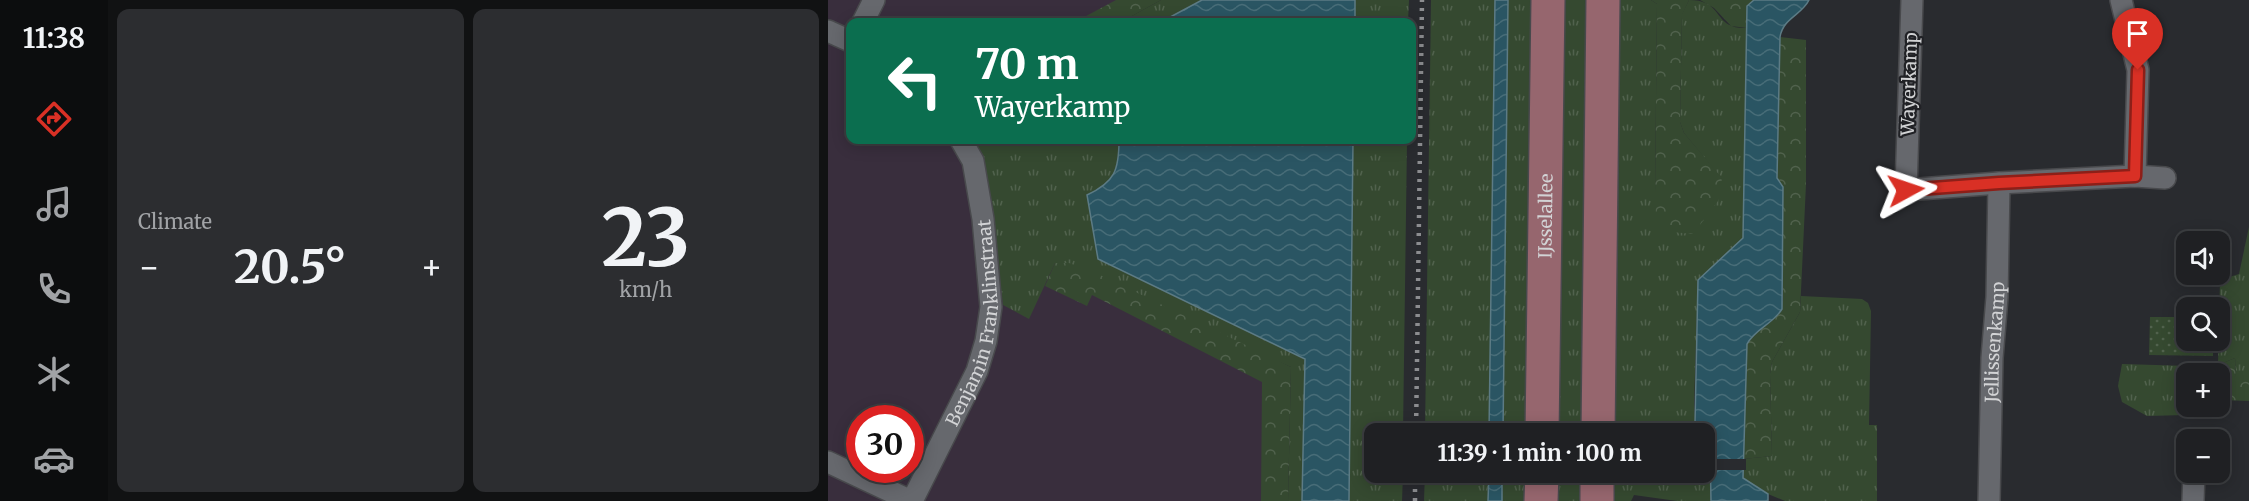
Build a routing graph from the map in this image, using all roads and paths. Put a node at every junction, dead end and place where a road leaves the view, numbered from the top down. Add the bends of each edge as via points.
1 (874, 0) edge
2 (1548, 0) edge
3 (1603, 0) edge
4 (1912, 0) edge
5 (2121, 0) edge
6 (865, 18) edge
7 (828, 31) edge
8 (846, 39) edge
9 (964, 144) edge
10 (2135, 176) junction
11 (2165, 178) dead end
12 (1999, 183) junction
13 (1542, 423) edge
14 (1598, 423) edge
15 (828, 462) edge
16 (1542, 483) edge
17 (1597, 483) edge
18 (2194, 483) edge
19 (911, 501) edge
20 (1541, 501) edge
21 (1597, 501) edge
22 (1989, 501) edge
23 (2193, 501) edge

1 - 6 street
2 - 13 main road, IJsselallee
3 - 14 main road
4 - 12 street, Wayerkamp via 1906,190
5 - 10 street via 2138,70
7 - 8 street
9 - 19 street, Benjamin Franklinstraat via 974,160 992,308 977,371
10 - 11 street, Wayerkamp
10 - 12 street, Wayerkamp
12 - 22 street, Jellissenkamp
15 - 19 street
16 - 20 main road
17 - 21 main road
18 - 23 street

